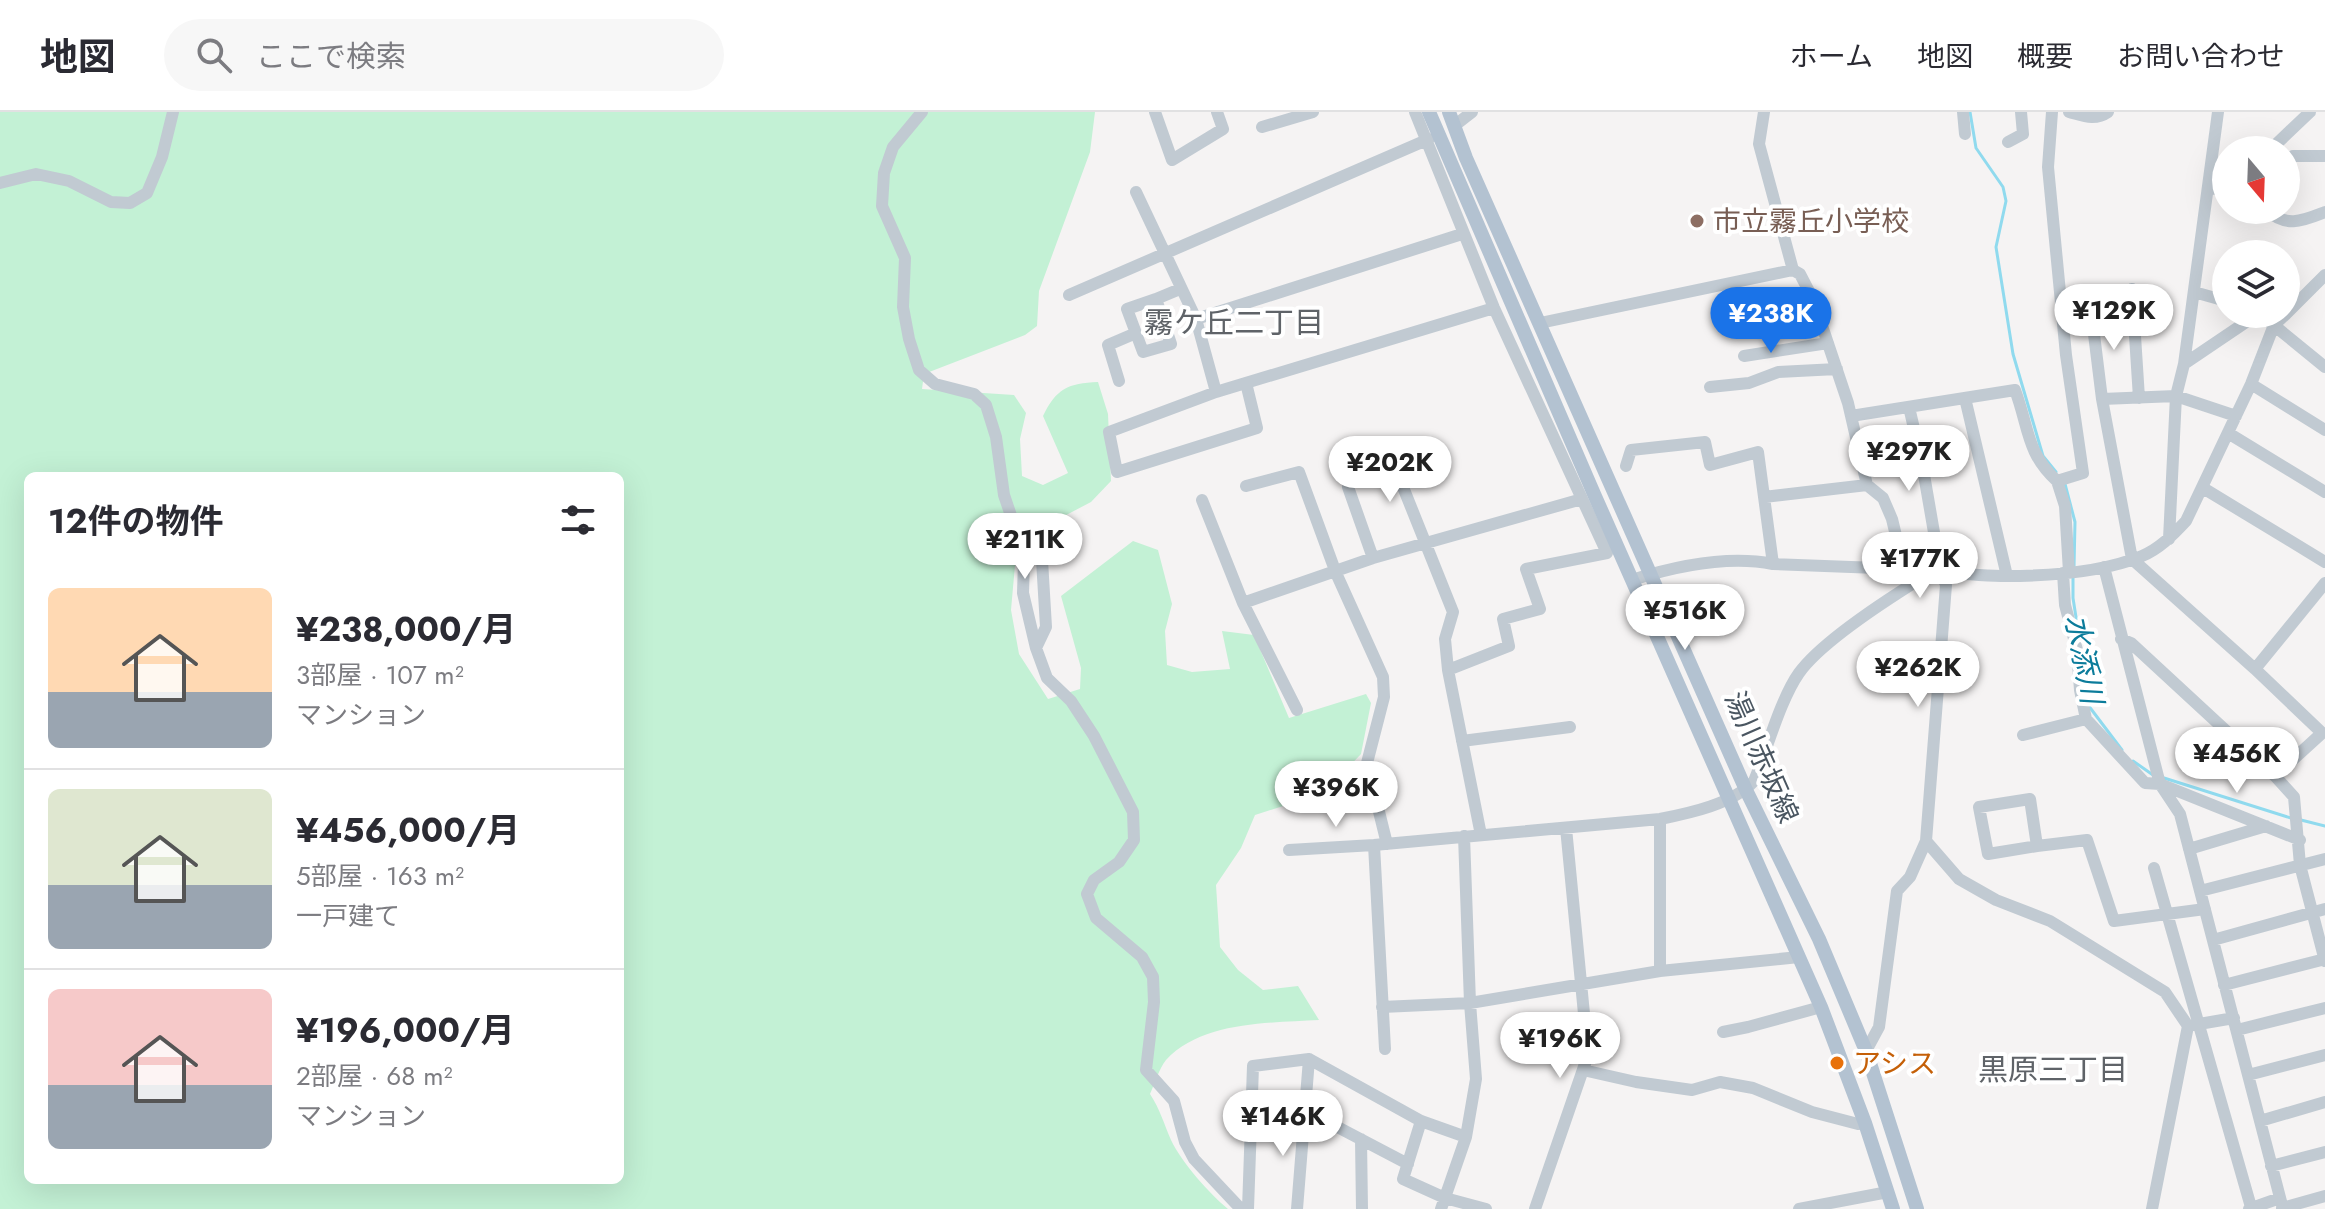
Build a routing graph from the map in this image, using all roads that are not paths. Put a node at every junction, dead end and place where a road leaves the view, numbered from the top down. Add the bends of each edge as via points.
1 (173, 112) edge
2 (922, 112) edge
3 (1155, 112) edge
4 (1217, 112) edge
5 (1313, 112) edge
6 (1415, 112) edge
7 (1429, 112) edge
8 (1472, 112) edge
9 (1764, 112) edge
10 (1963, 112) edge
11 (2021, 112) edge
12 (2052, 112) edge
13 (2069, 112) edge
14 (2108, 112) edge
15 (2218, 112) edge
16 (2310, 112) edge
17 (1451, 119) edge
18 (1262, 127) dead end
19 (1965, 134) dead end
20 (2285, 136) edge
21 (1431, 138) junction
22 (2008, 142) dead end
23 (2300, 156) edge
24 (2325, 156) edge
25 (0, 183) edge
26 (2208, 188) junction
27 (2212, 188) edge
28 (1136, 192) dead end
29 (2325, 212) edge
30 (2300, 222) edge
31 (1462, 234) junction
32 (1163, 252) junction
33 (1793, 270) junction
34 (2325, 275) edge
35 (1180, 289) junction
36 (2132, 289) dead end
37 (2194, 292) junction
38 (1069, 295) dead end
39 (2212, 297) edge
40 (1156, 299) junction
41 (1813, 299) junction
42 (2300, 300) edge
43 (1494, 308) junction
44 (2091, 310) dead end
45 (1733, 312) dead end
46 (1196, 319) junction
47 (1540, 323) junction
48 (2238, 328) edge
49 (2273, 328) edge
50 (2278, 328) edge
51 (1136, 333) junction
52 (1828, 343) junction
53 (1744, 356) dead end
54 (2184, 364) junction
55 (2325, 367) edge
56 (1837, 369) junction
57 (1119, 381) dead end
58 (1246, 383) junction
59 (2251, 384) junction
60 (1710, 387) dead end
61 (1216, 392) junction
62 (2176, 396) junction
63 (1965, 398) junction
64 (2139, 398) junction
65 (2102, 399) junction
66 (1909, 407) junction
67 (1851, 416) junction
68 (2236, 416) junction
69 (2325, 430) edge
70 (2228, 433) junction
71 (1389, 452) dead end
72 (1626, 466) dead end
73 (2057, 481) junction
74 (1867, 485) junction
75 (1246, 486) dead end
76 (1348, 487) dead end
77 (2203, 488) junction
78 (2325, 492) edge
79 (1764, 497) junction
80 (1582, 499) junction
81 (1202, 500) dead end
82 (2169, 539) junction
83 (1425, 544) junction
84 (1059, 552) dead end
85 (1373, 558) junction
86 (2132, 559) junction
87 (2325, 562) edge
88 (1773, 564) junction
89 (2104, 567) junction
90 (1904, 569) junction
91 (2066, 572) junction
92 (1336, 573) junction
93 (1652, 573) junction
94 (1941, 573) junction
95 (2007, 576) junction
96 (1632, 580) junction
97 (1915, 582) junction
98 (2325, 583) edge
99 (1243, 603) junction
100 (2121, 639) junction
101 (1036, 648) junction
102 (2255, 669) junction
103 (1448, 670) junction
104 (1297, 710) dead end
105 (2086, 719) junction
106 (1570, 727) dead end
107 (2023, 735) dead end
108 (1462, 741) junction
109 (2275, 776) junction
110 (2160, 784) junction
111 (1746, 790) junction
112 (1729, 797) junction
113 (1660, 819) junction
114 (2266, 826) junction
115 (1566, 828) junction
116 (1481, 835) junction
117 (1464, 836) junction
118 (2300, 840) junction
119 (1926, 841) junction
120 (1380, 844) junction
121 (2037, 846) junction
122 (2189, 849) junction
123 (1289, 850) dead end
124 (2325, 859) edge
125 (2300, 865) junction
126 (2154, 868) dead end
127 (2200, 891) junction
128 (2205, 909) junction
129 (2319, 910) edge
130 (2168, 914) junction
131 (2213, 940) junction
132 (1799, 957) junction
133 (2325, 960) edge
134 (1660, 971) junction
135 (1580, 985) junction
136 (2224, 985) junction
137 (1470, 1003) junction
138 (1382, 1007) junction
139 (1821, 1007) junction
140 (2325, 1008) edge
141 (2235, 1024) junction
142 (2193, 1025) junction
143 (1723, 1032) dead end
144 (1385, 1049) dead end
145 (1866, 1051) junction
146 (2325, 1055) edge
147 (1309, 1059) junction
148 (1583, 1070) junction
149 (2248, 1075) junction
150 (2325, 1102) edge
151 (1305, 1110) junction
152 (1421, 1121) junction
153 (2260, 1121) junction
154 (1865, 1123) junction
155 (1466, 1137) junction
156 (1361, 1139) junction
157 (2325, 1152) edge
158 (1408, 1164) junction
159 (2271, 1166) junction
160 (1888, 1192) junction
161 (2325, 1196) edge
162 (1443, 1203) edge
163 (2282, 1205) edge
164 (2250, 1208) edge
165 (1241, 1209) edge
166 (1248, 1209) edge
167 (1297, 1209) edge
168 (1362, 1209) edge
169 (1486, 1209) edge
170 (1535, 1209) edge
171 (1799, 1209) edge
172 (1893, 1209) edge
173 (1917, 1209) edge
174 (2152, 1209) edge

1 - 25 street via 147,193 130,203 111,202 69,181 36,174
2 - 101 street via 893,147 884,173 882,206 905,258 903,307 909,339 919,370 935,384 974,394 986,405 1004,495 1021,545 1023,593
3 - 4 street via 1172,160 1223,129
5 - 18 street
6 - 21 street
7 - 21 main road, 湯川赤坂線
8 - 17 street
9 - 33 street via 1759,144
10 - 19 street
11 - 22 street via 2023,134
12 - 73 street via 2048,167 2083,473
13 - 14 street via 2100,118
15 - 26 street
16 - 20 street
17 - 47 main road, 湯川赤坂線
21 - 31 street
21 - 32 street
21 - 96 main road, 湯川赤坂線
23 - 24 street
26 - 27 street
26 - 37 street
28 - 32 street
29 - 30 street
31 - 43 street
31 - 46 street
32 - 35 street
32 - 38 street
33 - 41 street
33 - 47 street
34 - 42 street
35 - 40 street
35 - 46 street
36 - 64 street
37 - 39 street
37 - 54 street
40 - 51 street via 1127,309
40 - 51 street via 1171,344 1143,352
41 - 45 street
41 - 52 street
43 - 58 street
43 - 80 street
44 - 65 street
46 - 61 street
47 - 93 main road, 湯川赤坂線
48 - 54 street
49 - 59 street
50 - 55 street
51 - 57 street via 1108,345
52 - 53 street
52 - 56 street
54 - 62 street
56 - 60 street via 1778,372 1749,383
56 - 67 street
58 - 61 street
58 - 61 street via 1257,428 1117,472 1109,432
59 - 68 street
59 - 69 street
62 - 64 street
62 - 68 street
62 - 82 street
63 - 66 street
63 - 73 street via 2015,390 2040,465
63 - 95 street
64 - 65 street
65 - 86 street
66 - 67 street
66 - 94 street
67 - 74 street
68 - 70 street
70 - 77 street
70 - 78 street
71 - 83 street
72 - 79 street via 1631,450 1705,442 1710,465 1758,452
73 - 91 street via 2065,506
74 - 79 street
74 - 90 street via 1883,498
75 - 92 street via 1299,472
76 - 85 street
77 - 82 street via 2186,521
77 - 87 street
79 - 88 street
80 - 83 street
80 - 103 street via 1607,553 1526,569 1540,609 1503,619 1509,646
81 - 99 street
82 - 86 street
83 - 85 street
83 - 103 street via 1453,612 1445,639
84 - 101 street via 1042,560 1046,627
85 - 92 street
86 - 89 street
86 - 102 street
88 - 90 street
88 - 93 street via 1752,560
89 - 91 street
89 - 100 street
90 - 97 street
91 - 95 street
91 - 105 street via 2065,605
92 - 99 street
92 - 120 street via 1383,677 1384,697 1367,763
93 - 96 street
93 - 111 main road, 湯川赤坂線
94 - 95 street
94 - 97 street
94 - 119 street via 1946,585
96 - 112 main road, 湯川赤坂線
97 - 111 street via 1840,635 1799,673
98 - 102 street
99 - 104 street
100 - 109 street
100 - 110 street
101 - 165 street via 1047,678 1086,724 1133,812 1134,840 1087,894 1096,918 1142,957 1153,977 1146,1070 1174,1101 1194,1159
102 - 109 street via 2322,733
103 - 108 street
105 - 107 street
105 - 110 street via 2145,783
106 - 108 street
108 - 116 street
109 - 118 street via 2294,797
110 - 114 street
110 - 122 street via 2180,814
111 - 112 street
111 - 145 main road, 湯川赤坂線 via 1819,939
112 - 113 street via 1698,812
112 - 132 main road, 湯川赤坂線
113 - 115 street
113 - 134 street
114 - 118 street
114 - 122 street
115 - 116 street
115 - 135 street
116 - 117 street
117 - 120 street
117 - 137 street
118 - 125 street
119 - 142 street via 1959,879 2050,921 2165,992
119 - 145 street via 1910,877 1897,891 1879,1027
120 - 123 street
120 - 138 street
121 - 121 street via 2030,799 1979,807 1988,854
121 - 130 street via 2087,840 2114,921
122 - 127 street
124 - 125 street
125 - 127 street
125 - 129 street
126 - 130 street
127 - 128 street
128 - 130 street
128 - 131 street
129 - 131 street
129 - 133 street
130 - 142 street
131 - 136 street
132 - 134 street
132 - 139 main road, 湯川赤坂線
133 - 136 street
134 - 135 street
135 - 137 street
135 - 148 street via 1588,1055
136 - 141 street
137 - 138 street
137 - 155 street via 1476,1079
138 - 144 street
139 - 143 street
139 - 154 main road, 湯川赤坂線
140 - 141 street
141 - 142 street
141 - 149 street
142 - 164 street
142 - 174 street
145 - 173 main road, 湯川赤坂線
146 - 149 street
147 - 151 street
147 - 152 street
147 - 166 street via 1253,1066
148 - 154 street via 1692,1090 1720,1082 1753,1088 1812,1112
148 - 170 street
149 - 153 street
150 - 153 street
151 - 156 street
151 - 167 street
152 - 155 street
152 - 158 street
153 - 159 street
154 - 160 main road, 湯川赤坂線
155 - 162 street
156 - 158 street
156 - 168 street
157 - 159 street
158 - 162 street via 1403,1179
159 - 163 street
160 - 171 street
160 - 172 main road, 湯川赤坂線
161 - 163 street
162 - 169 street
163 - 164 street

